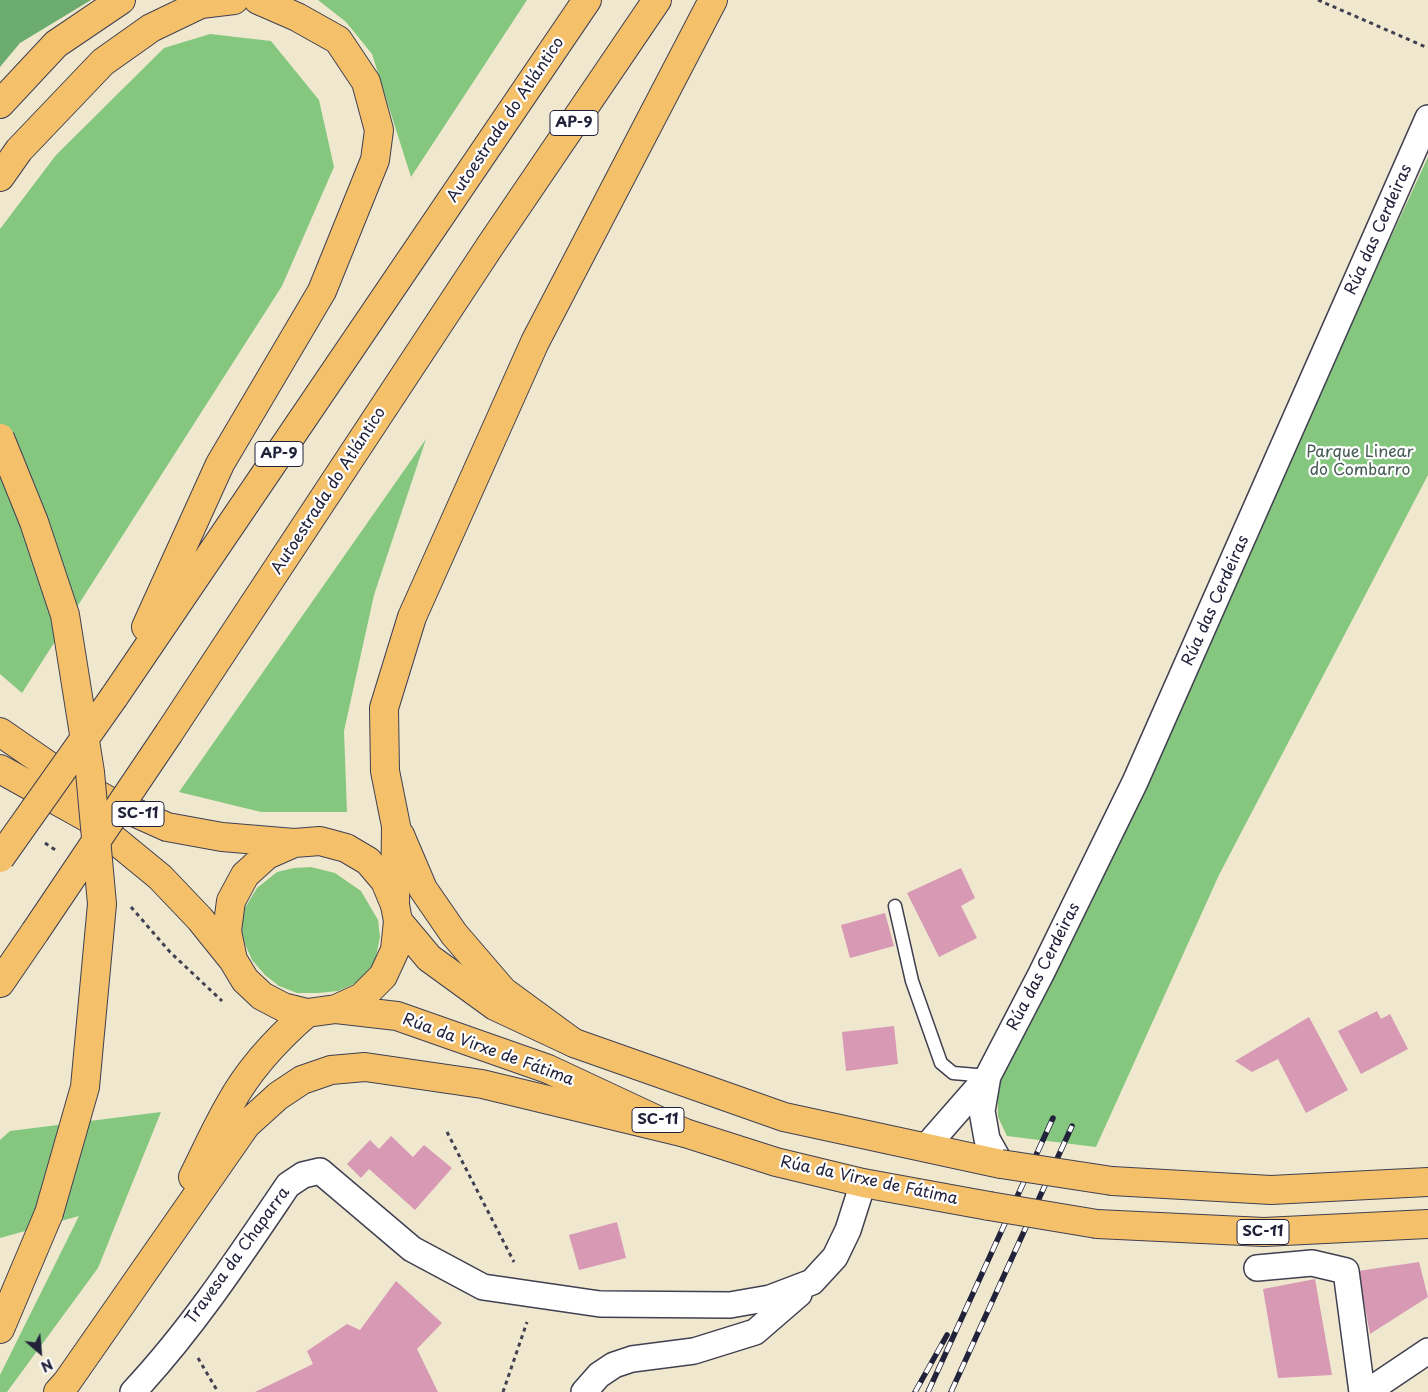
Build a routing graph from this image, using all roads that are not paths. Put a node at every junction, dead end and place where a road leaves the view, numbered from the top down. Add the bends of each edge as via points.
1 (121, 0) edge
2 (234, 0) edge
3 (258, 0) edge
4 (587, 0) edge
5 (657, 0) edge
6 (713, 0) edge
7 (0, 104) edge
8 (1428, 118) edge
9 (0, 177) edge
10 (0, 438) edge
11 (114, 697) junction
12 (0, 732) edge
13 (0, 769) edge
14 (396, 826) junction
15 (294, 843) junction
16 (0, 858) edge
17 (895, 906) dead end
18 (397, 913) junction
19 (233, 960) junction
20 (0, 983) edge
21 (336, 1009) junction
22 (307, 1013) junction
23 (574, 1043) junction
24 (988, 1076) junction
25 (685, 1132) junction
26 (925, 1148) junction
27 (1001, 1164) junction
28 (1428, 1182) edge
29 (863, 1183) junction
30 (1428, 1224) edge
31 (148, 1265) junction
32 (1257, 1268) dead end
33 (812, 1282) junction
34 (0, 1329) edge
35 (1428, 1351) edge
36 (58, 1392) edge
37 (133, 1392) edge
38 (584, 1392) edge
39 (1362, 1392) edge
40 (1367, 1392) edge

1 - 7 highway via 56,44
2 - 9 highway via 201,4 151,28 103,62 18,150
3 - 11 highway via 338,40 366,82 379,130 375,160 322,292 220,464
4 - 11 highway, Autoestrada do Atlántico / AP-9
5 - 20 highway, Autoestrada do Atlántico / AP-9, bridge
6 - 14 highway via 535,342 412,617 384,708 385,771
8 - 24 street, Rúa das Cerdeiras via 1136,782
10 - 34 highway, bridge via 34,522 65,615 90,772 102,904 85,1087 49,1213
11 - 16 highway, Autoestrada do Atlántico / AP-9, bridge
12 - 15 highway, SC-11 via 55,770 107,800 167,827 222,837
13 - 19 highway, SC-11 via 96,824 160,877
14 - 18 highway
14 - 23 highway via 423,889 454,934 503,991
15 - 18 highway, SC-11 via 320,842 346,848 368,861 385,881
15 - 19 highway, SC-11 via 267,855 245,875 230,901 226,931
17 - 24 lane via 912,981 941,1063 953,1073
18 - 21 highway, SC-11 via 395,950 383,976 362,996
18 - 23 highway, SC-11 via 429,958 496,1006
19 - 22 highway, SC-11 via 245,980 262,996 283,1007
21 - 22 highway, SC-11
21 - 25 highway, Rúa da Virxe de Fátima / SC-11 via 397,1016 548,1069
22 - 31 highway via 271,1047 230,1103
23 - 26 highway, SC-11 via 784,1117
24 - 26 street, Rúa das Cerdeiras
24 - 27 street, Rúa das Cerdeiras via 982,1111 987,1138
25 - 29 highway, Rúa da Virxe de Fátima / SC-11 via 776,1162
25 - 31 highway via 482,1084 365,1067 331,1070 302,1080 278,1096 246,1125
26 - 27 highway, SC-11
27 - 28 highway, SC-11, bridge via 1112,1181 1271,1190
29 - 30 highway, Rúa da Virxe de Fátima / SC-11, bridge via 1097,1224 1264,1232
29 - 33 street, Travesa da Chaparra via 848,1230 835,1257
31 - 36 highway
32 - 39 street via 1312,1263 1346,1271
33 - 37 street, Travesa da Chaparra via 770,1298 730,1305 600,1304 482,1287 412,1249 320,1171 303,1175 288,1185 222,1282
33 - 38 street via 755,1332 694,1351 632,1359 614,1365 599,1375
35 - 40 street

